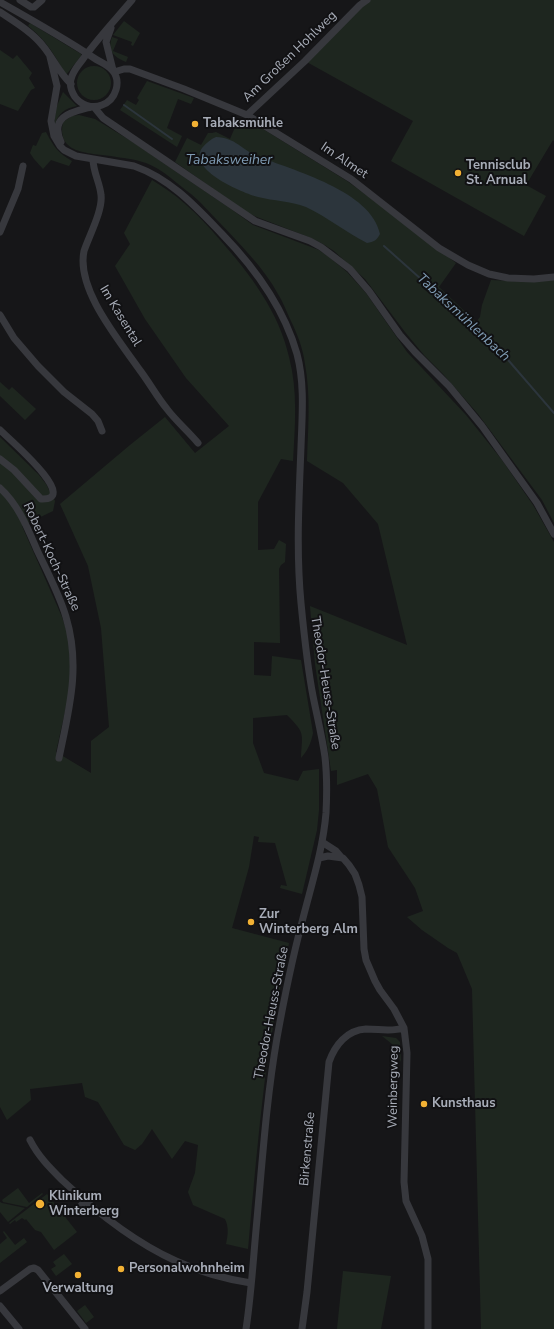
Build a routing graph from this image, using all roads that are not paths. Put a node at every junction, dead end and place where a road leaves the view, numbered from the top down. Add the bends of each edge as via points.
1 (20, 0) edge
2 (42, 0) edge
3 (132, 0) edge
4 (367, 0) edge
5 (0, 2) edge
6 (0, 12) edge
7 (113, 22) junction
8 (87, 53) junction
9 (50, 57) junction
10 (98, 61) junction
11 (77, 68) junction
12 (113, 71) junction
13 (71, 85) junction
14 (56, 96) junction
15 (93, 107) junction
16 (247, 115) junction
17 (71, 154) junction
18 (93, 159) junction
19 (23, 166) dead end
20 (0, 232) edge
21 (554, 277) edge
22 (0, 314) edge
23 (0, 430) edge
24 (102, 431) dead end
25 (198, 443) dead end
26 (0, 460) edge
27 (0, 488) edge
28 (554, 534) edge
29 (59, 758) dead end
30 (322, 842) junction
31 (319, 858) junction
32 (343, 858) junction
33 (404, 1028) junction
34 (30, 1140) dead end
35 (85, 1201) junction
36 (76, 1211) dead end
37 (251, 1283) junction
38 (0, 1291) edge
39 (0, 1307) edge
40 (19, 1329) edge
41 (85, 1329) edge
42 (246, 1329) edge
43 (302, 1329) edge
44 (428, 1329) edge

1 - 2 street via 34,7
3 - 7 street
4 - 16 street, Am Großen Hohlweg
5 - 8 street
6 - 9 street via 30,32
7 - 8 street
7 - 12 street via 106,42
8 - 10 street
8 - 11 street
9 - 13 street
9 - 14 street via 57,86
10 - 11 street via 87,62
10 - 12 street
11 - 13 street via 72,75
12 - 15 street via 117,82 112,97 104,104
12 - 16 street, Im Almet via 130,70
13 - 14 street via 63,87
13 - 15 street via 77,99
14 - 17 street via 51,127 60,146
15 - 17 street via 68,113 60,121 59,137
15 - 28 street via 103,118 255,221 310,241 350,269 369,290 400,335 449,386 482,426 537,503
16 - 21 street, Im Almet via 351,179 458,260 489,274 508,278
17 - 18 street, Theodor-Heuss-Straße
18 - 25 street, Im Kasental via 102,196 82,257 88,286 106,322 166,409
18 - 30 street, Theodor-Heuss-Straße via 144,169 190,200 235,247 263,283 293,341 301,373 302,409 298,521 299,582 312,694 325,757 326,812
19 - 20 street via 18,189
22 - 24 street via 14,338 38,366 64,392 92,414
23 - 26 street, Robert-Koch-Straße via 38,466 53,487 52,497 48,500 41,499 14,470
27 - 29 street, Robert-Koch-Straße via 12,501 30,534 66,616 71,634 74,667 72,693
30 - 31 street, Theodor-Heuss-Straße
30 - 32 street, Weinbergweg
31 - 32 street
31 - 37 street, Theodor-Heuss-Straße via 294,956 275,1054
32 - 33 street, Weinbergweg via 355,874 359,885 364,949 370,972
33 - 43 street, Birkenstraße via 388,1031 365,1029 349,1034 332,1052
33 - 44 street, Weinbergweg via 407,1053 404,1182 406,1201 422,1236 428,1259
34 - 35 street via 43,1161
35 - 36 street
35 - 37 street via 135,1237 176,1261 215,1276
37 - 42 street, Theodor-Heuss-Straße
38 - 41 street via 34,1268
39 - 40 street

